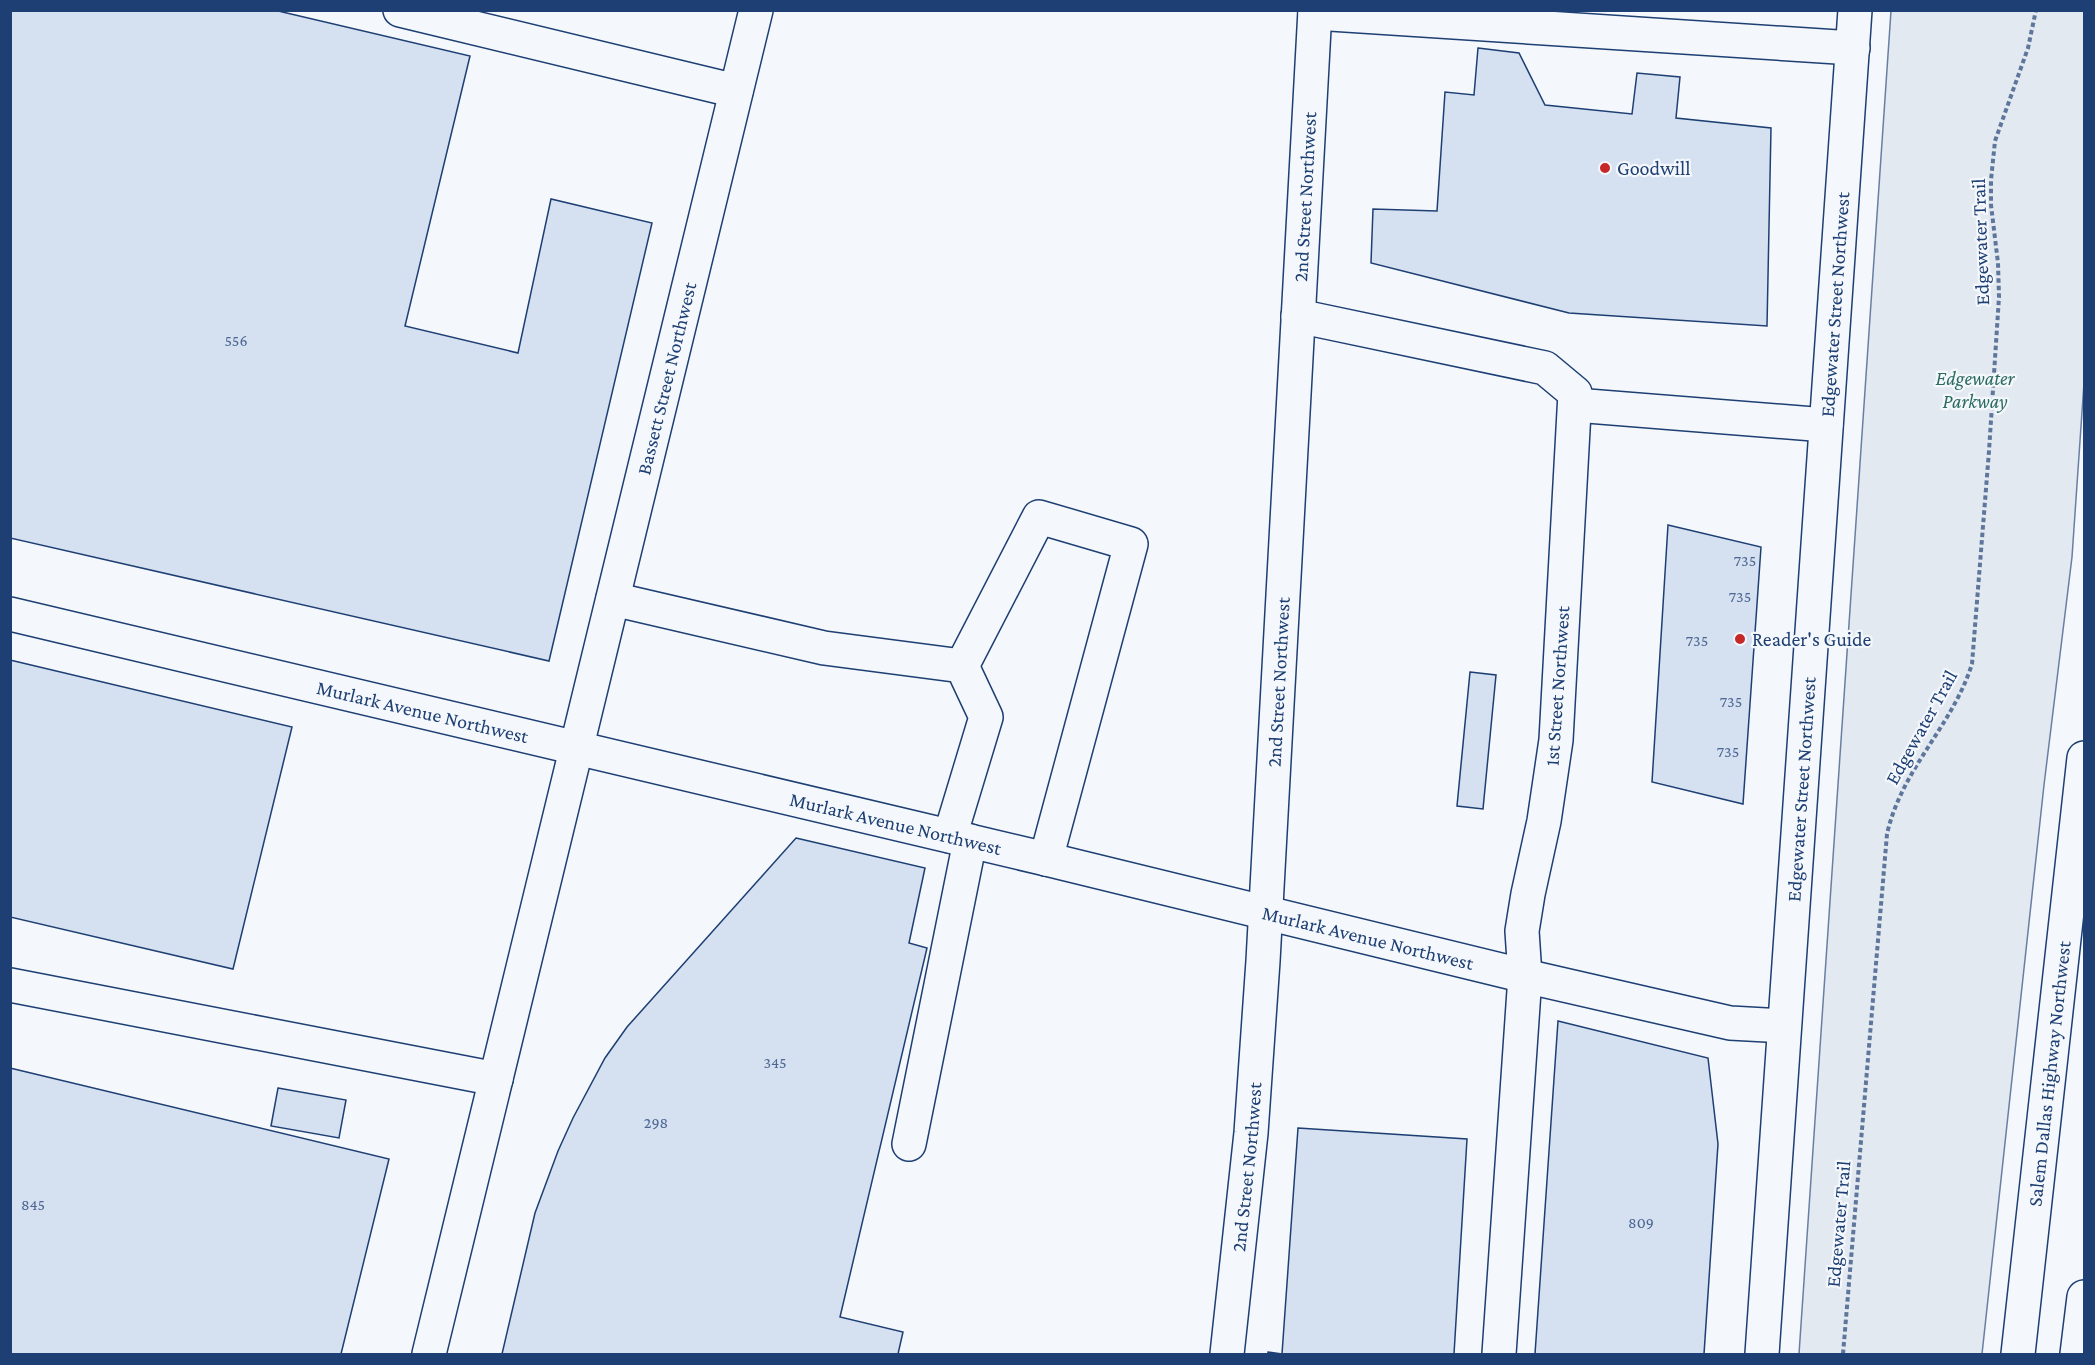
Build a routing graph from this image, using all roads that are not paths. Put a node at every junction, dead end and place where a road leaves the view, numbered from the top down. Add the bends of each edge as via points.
1 (400, 10) edge
2 (756, 10) edge
3 (1855, 10) edge
4 (1315, 12) edge
5 (1852, 48) junction
6 (736, 91) junction
7 (1298, 316) junction
8 (1575, 399) junction
9 (1826, 425) junction
10 (613, 599) junction
11 (10, 614) edge
12 (962, 666) junction
13 (577, 748) junction
14 (2085, 758) edge
15 (960, 838) junction
16 (1046, 859) junction
17 (1266, 911) junction
18 (1525, 976) junction
19 (10, 985) edge
20 (1783, 1026) junction
21 (496, 1079) junction
22 (909, 1144) dead end
23 (2085, 1297) edge
24 (429, 1354) edge
25 (1227, 1354) edge
26 (1499, 1354) edge
27 (1762, 1354) edge
28 (2018, 1354) edge
29 (2077, 1354) edge

1 - 6 main road
2 - 6 main road, Bassett Street Northwest
3 - 5 main road, Edgewater Street Northwest
4 - 5 main road
4 - 7 main road, 2nd Street Northwest
5 - 9 main road, Edgewater Street Northwest
6 - 10 main road, Bassett Street Northwest
7 - 8 main road via 1545,368
7 - 17 main road, 2nd Street Northwest
8 - 9 main road
8 - 18 main road, 1st Street Northwest via 1556,740 1522,931
9 - 20 main road, Edgewater Street Northwest
10 - 12 main road via 824,648
10 - 13 main road, Bassett Street Northwest
11 - 13 main road, Murlark Avenue Northwest
12 - 15 main road via 986,717
12 - 16 main road via 1039,517 1131,544
13 - 15 main road, Murlark Avenue Northwest
13 - 21 main road, Bassett Street Northwest
14 - 28 main road, Salem Dallas Highway Northwest
15 - 16 main road, Murlark Avenue Northwest
15 - 22 main road
16 - 17 main road, Murlark Avenue Northwest
17 - 18 main road, Murlark Avenue Northwest
17 - 25 main road, 2nd Street Northwest via 1251,1133
18 - 20 main road, Murlark Avenue Northwest via 1730,1023
18 - 26 main road, 1st Street Northwest
19 - 21 main road
20 - 27 main road, Edgewater Street Northwest
21 - 24 main road, Bassett Street Northwest
23 - 29 main road

